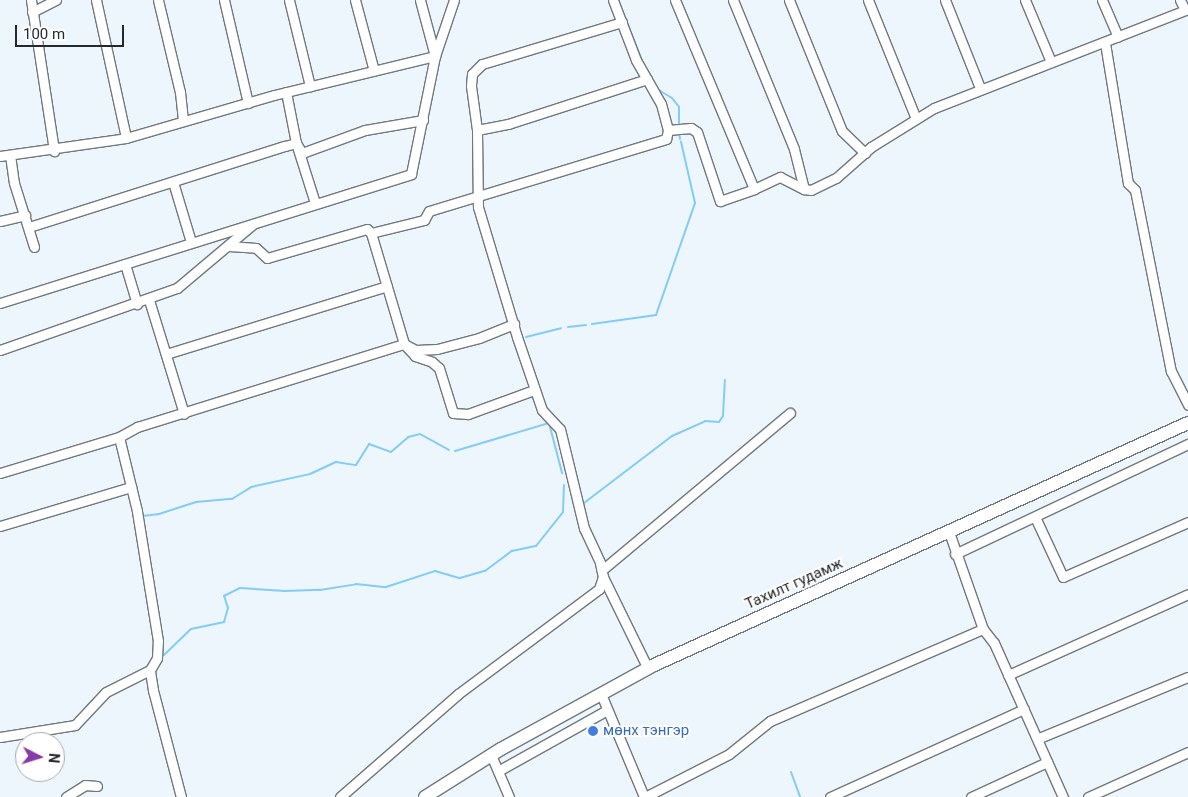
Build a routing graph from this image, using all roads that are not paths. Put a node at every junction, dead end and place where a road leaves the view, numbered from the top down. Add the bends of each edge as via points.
1 (31, 0) edge
2 (56, 0) edge
3 (96, 0) edge
4 (158, 0) edge
5 (224, 0) edge
6 (289, 0) edge
7 (355, 0) edge
8 (420, 0) edge
9 (454, 0) edge
10 (613, 0) edge
11 (675, 0) edge
12 (733, 0) edge
13 (789, 0) edge
14 (868, 0) edge
15 (945, 0) edge
16 (1026, 0) edge
17 (1102, 0) edge
18 (1180, 0) edge
19 (1186, 9) edge
20 (32, 12) junction
21 (622, 22) junction
22 (1118, 38) junction
23 (1104, 43) junction
24 (435, 56) junction
25 (1051, 62) junction
26 (374, 71) junction
27 (647, 79) junction
28 (310, 86) junction
29 (980, 88) junction
30 (286, 92) junction
31 (248, 103) junction
32 (916, 119) junction
33 (183, 120) junction
34 (423, 120) junction
35 (477, 130) junction
36 (668, 130) junction
37 (126, 138) junction
38 (296, 143) junction
39 (54, 150) junction
40 (865, 152) junction
41 (10, 155) junction
42 (0, 156) edge
43 (173, 182) junction
44 (754, 189) junction
45 (804, 189) junction
46 (480, 195) junction
47 (315, 203) junction
48 (25, 215) junction
49 (0, 221) edge
50 (253, 224) junction
51 (29, 227) junction
52 (371, 233) junction
53 (191, 242) junction
54 (229, 246) junction
55 (34, 247) dead end
56 (125, 264) junction
57 (387, 286) junction
58 (149, 300) junction
59 (0, 303) edge
60 (137, 304) junction
61 (514, 324) junction
62 (404, 344) junction
63 (0, 350) edge
64 (166, 354) junction
65 (534, 390) junction
66 (1188, 405) edge
67 (790, 413) dead end
68 (184, 414) junction
69 (1188, 423) edge
70 (119, 438) junction
71 (1188, 444) edge
72 (0, 473) edge
73 (131, 487) junction
74 (1035, 517) junction
75 (1188, 522) edge
76 (0, 526) edge
77 (948, 532) junction
78 (955, 554) junction
79 (603, 574) junction
80 (1188, 594) edge
81 (983, 629) junction
82 (648, 668) junction
83 (150, 670) junction
84 (1008, 675) junction
85 (1188, 677) edge
86 (601, 694) junction
87 (1024, 709) junction
88 (607, 710) junction
89 (0, 737) edge
90 (1039, 738) junction
91 (1188, 752) edge
92 (491, 755) junction
93 (1047, 762) junction
94 (498, 771) junction
95 (97, 786) dead end
96 (66, 797) edge
97 (181, 797) edge
98 (340, 797) edge
99 (425, 797) edge
100 (509, 797) edge
101 (644, 797) edge
102 (830, 797) edge
103 (971, 797) edge
104 (1063, 797) edge
105 (1088, 797) edge

1 - 20 street
2 - 20 street
3 - 37 street
4 - 33 street via 180,92
5 - 31 street
6 - 28 street
7 - 26 street
8 - 24 street
9 - 24 street
10 - 21 street
11 - 44 street
12 - 45 street via 794,149
13 - 40 street via 842,132
14 - 32 street
15 - 29 street
16 - 25 street
17 - 22 street
18 - 19 street
19 - 22 street
20 - 39 street
21 - 27 street
21 - 35 street via 476,66 471,86
22 - 23 street
23 - 25 street
23 - 66 street via 1128,183 1136,190 1171,371
24 - 26 street
24 - 34 street
25 - 29 street
26 - 28 street
27 - 35 street via 508,124
27 - 36 street via 660,99
28 - 30 street
29 - 32 street
30 - 31 street
30 - 38 street
31 - 33 street
32 - 40 street
33 - 37 street
34 - 38 street via 365,130 302,153
34 - 47 street via 411,174
35 - 46 street
36 - 44 street via 691,128 697,132 720,200
36 - 46 street via 668,136 662,141
37 - 39 street
38 - 43 street
38 - 47 street
39 - 41 street
40 - 45 street via 819,188
41 - 42 street
41 - 48 street via 14,183
43 - 51 street
43 - 53 street
44 - 45 street via 780,177
46 - 52 street via 429,211 424,220
46 - 61 street via 478,207
47 - 50 street
48 - 49 street
48 - 51 street
50 - 53 street
50 - 54 street
51 - 55 street
52 - 54 street via 361,229 267,258 256,248
52 - 57 street
53 - 56 street
54 - 58 street via 190,273 177,288
56 - 59 street
56 - 60 street
57 - 62 street
57 - 64 street
58 - 60 street
58 - 64 street
60 - 63 street
61 - 62 street via 479,338 437,349 416,350
61 - 65 street
62 - 65 street via 415,356 436,364 451,409 457,415
62 - 68 street
64 - 68 street
65 - 79 street via 542,410 560,429 584,528
67 - 79 street
68 - 70 street via 137,427
69 - 77 main road, Тахилт гудамж
70 - 72 street
70 - 73 street
71 - 74 street
73 - 76 street
73 - 83 street via 158,642 158,658
74 - 75 street via 1063,578
74 - 78 street
77 - 78 street
77 - 82 main road, Тахилт гудамж
78 - 81 street
79 - 82 street
79 - 98 street via 599,588 465,689
80 - 84 street
81 - 84 street via 994,643
81 - 101 street via 770,721 729,754
82 - 86 main road, Тахилт гудамж
83 - 89 street via 106,692 75,725
83 - 97 street
84 - 87 street
85 - 90 street
86 - 88 street
86 - 92 main road, Тахилт гудамж
87 - 90 street
87 - 102 street
88 - 94 street
88 - 101 street
90 - 93 street
91 - 105 street
92 - 94 street
92 - 99 main road, Тахилт гудамж
93 - 103 street
93 - 104 street
94 - 100 street
95 - 96 street via 85,785

